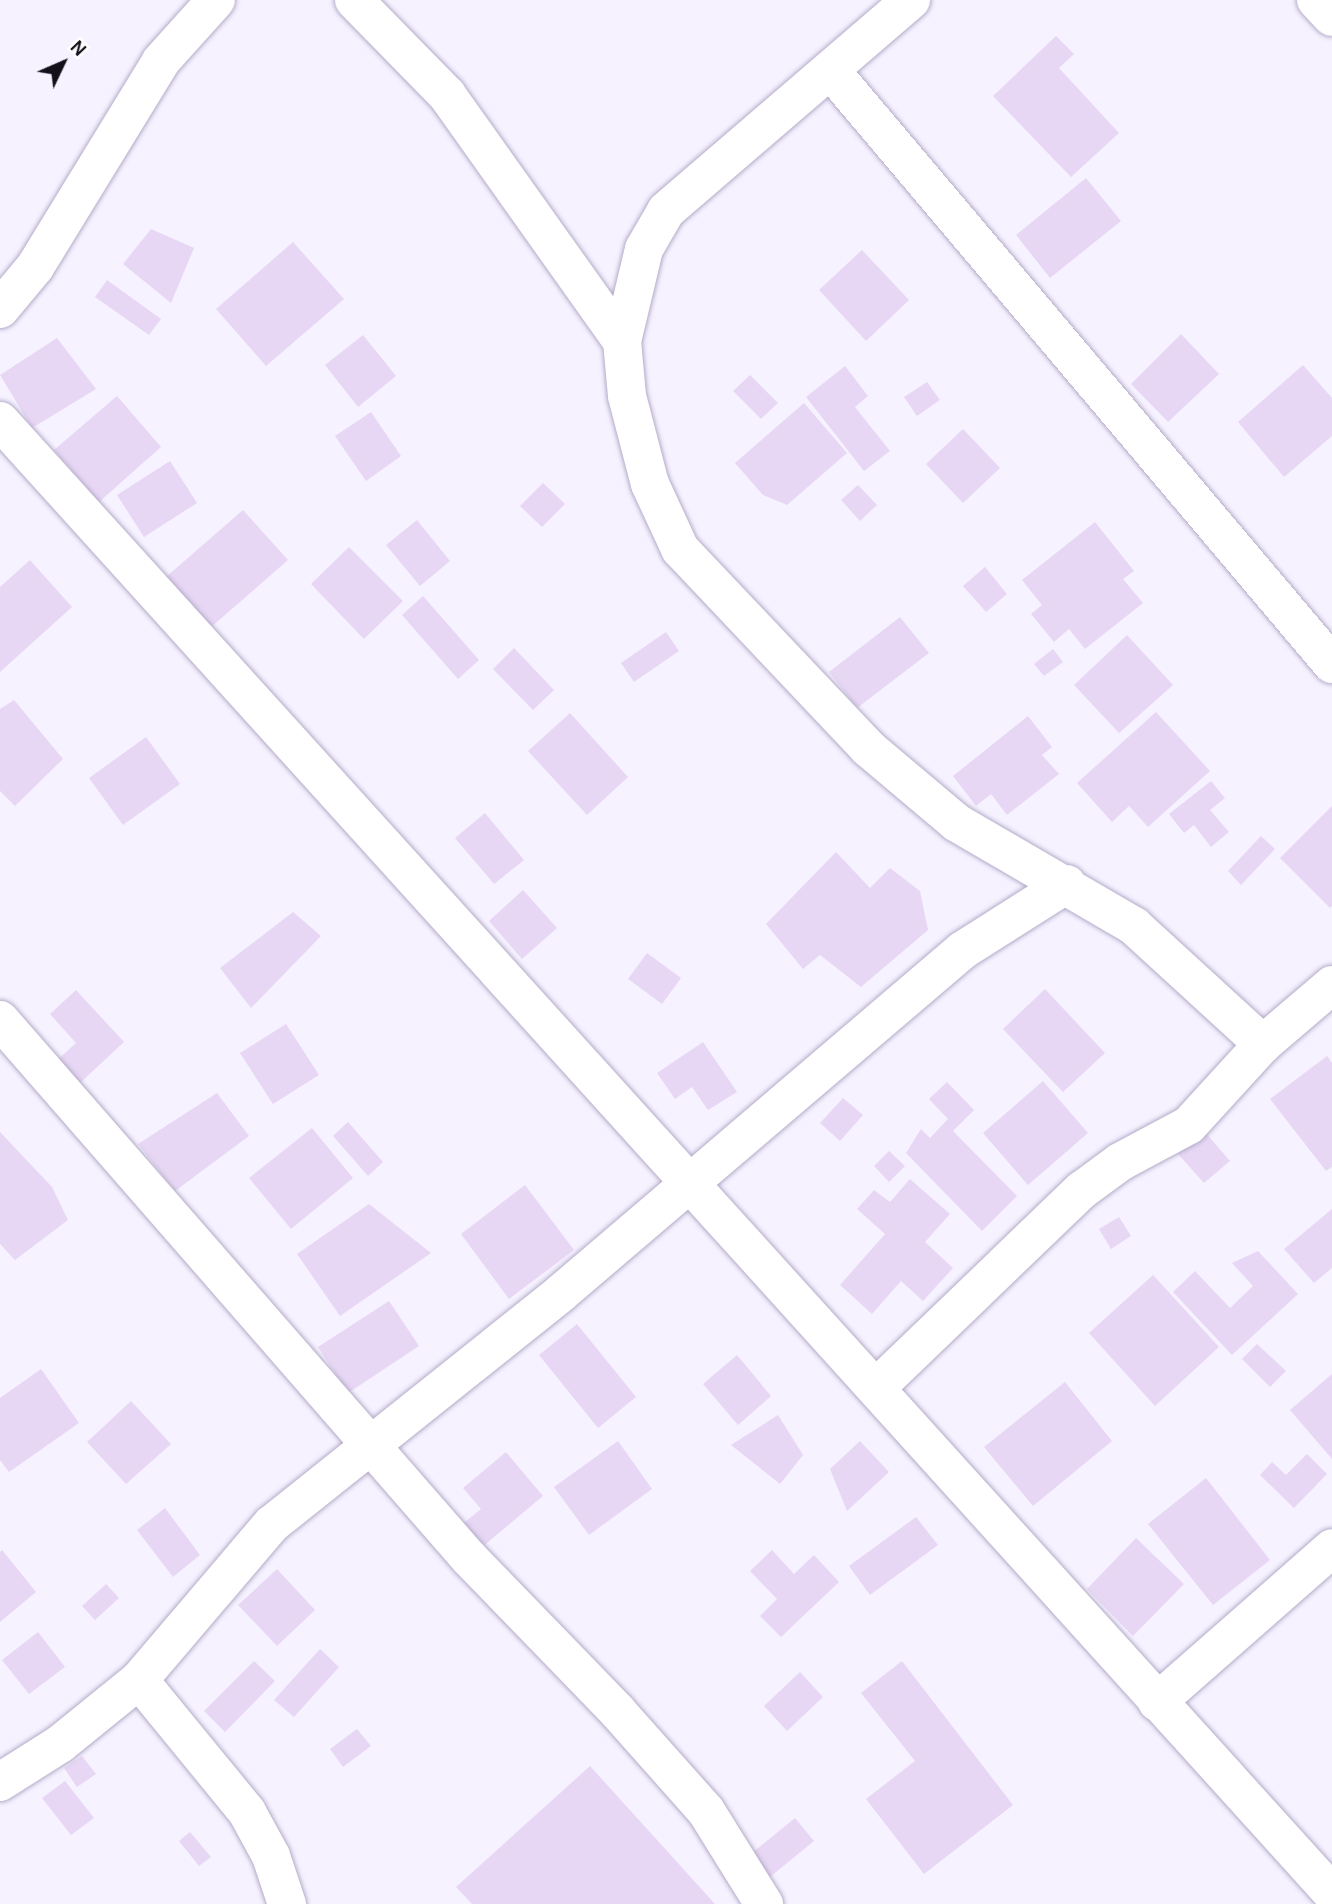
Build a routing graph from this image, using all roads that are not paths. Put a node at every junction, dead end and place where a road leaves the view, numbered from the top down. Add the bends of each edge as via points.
1 (216, 0) edge
2 (354, 0) edge
3 (911, 0) edge
4 (1316, 0) edge
5 (1332, 17) edge
6 (832, 72) junction
7 (0, 309) edge
8 (622, 341) junction
9 (0, 421) edge
10 (1332, 664) edge
11 (1067, 884) junction
12 (1332, 985) edge
13 (0, 1020) edge
14 (1263, 1044) junction
15 (687, 1184) junction
16 (878, 1386) junction
17 (370, 1447) junction
18 (1332, 1548) edge
19 (139, 1680) junction
20 (1157, 1702) junction
21 (0, 1782) edge
22 (1332, 1893) edge
23 (287, 1904) edge
24 (764, 1904) edge

1 - 7 street via 161,61 36,267
2 - 8 street via 447,95
3 - 6 street
4 - 5 street
6 - 8 street via 666,211 644,249
6 - 10 street
8 - 11 street via 627,396 650,484 680,549 868,748 957,823
9 - 15 street
11 - 14 street via 1134,926
11 - 15 street via 963,950
12 - 14 street
13 - 17 street
14 - 16 street via 1189,1125 1120,1162 1082,1190
15 - 16 street
15 - 17 street
16 - 20 street
17 - 19 street via 272,1524
17 - 24 street via 706,1811
18 - 20 street
19 - 21 street via 60,1744
19 - 23 street via 247,1812 271,1856
20 - 22 street

